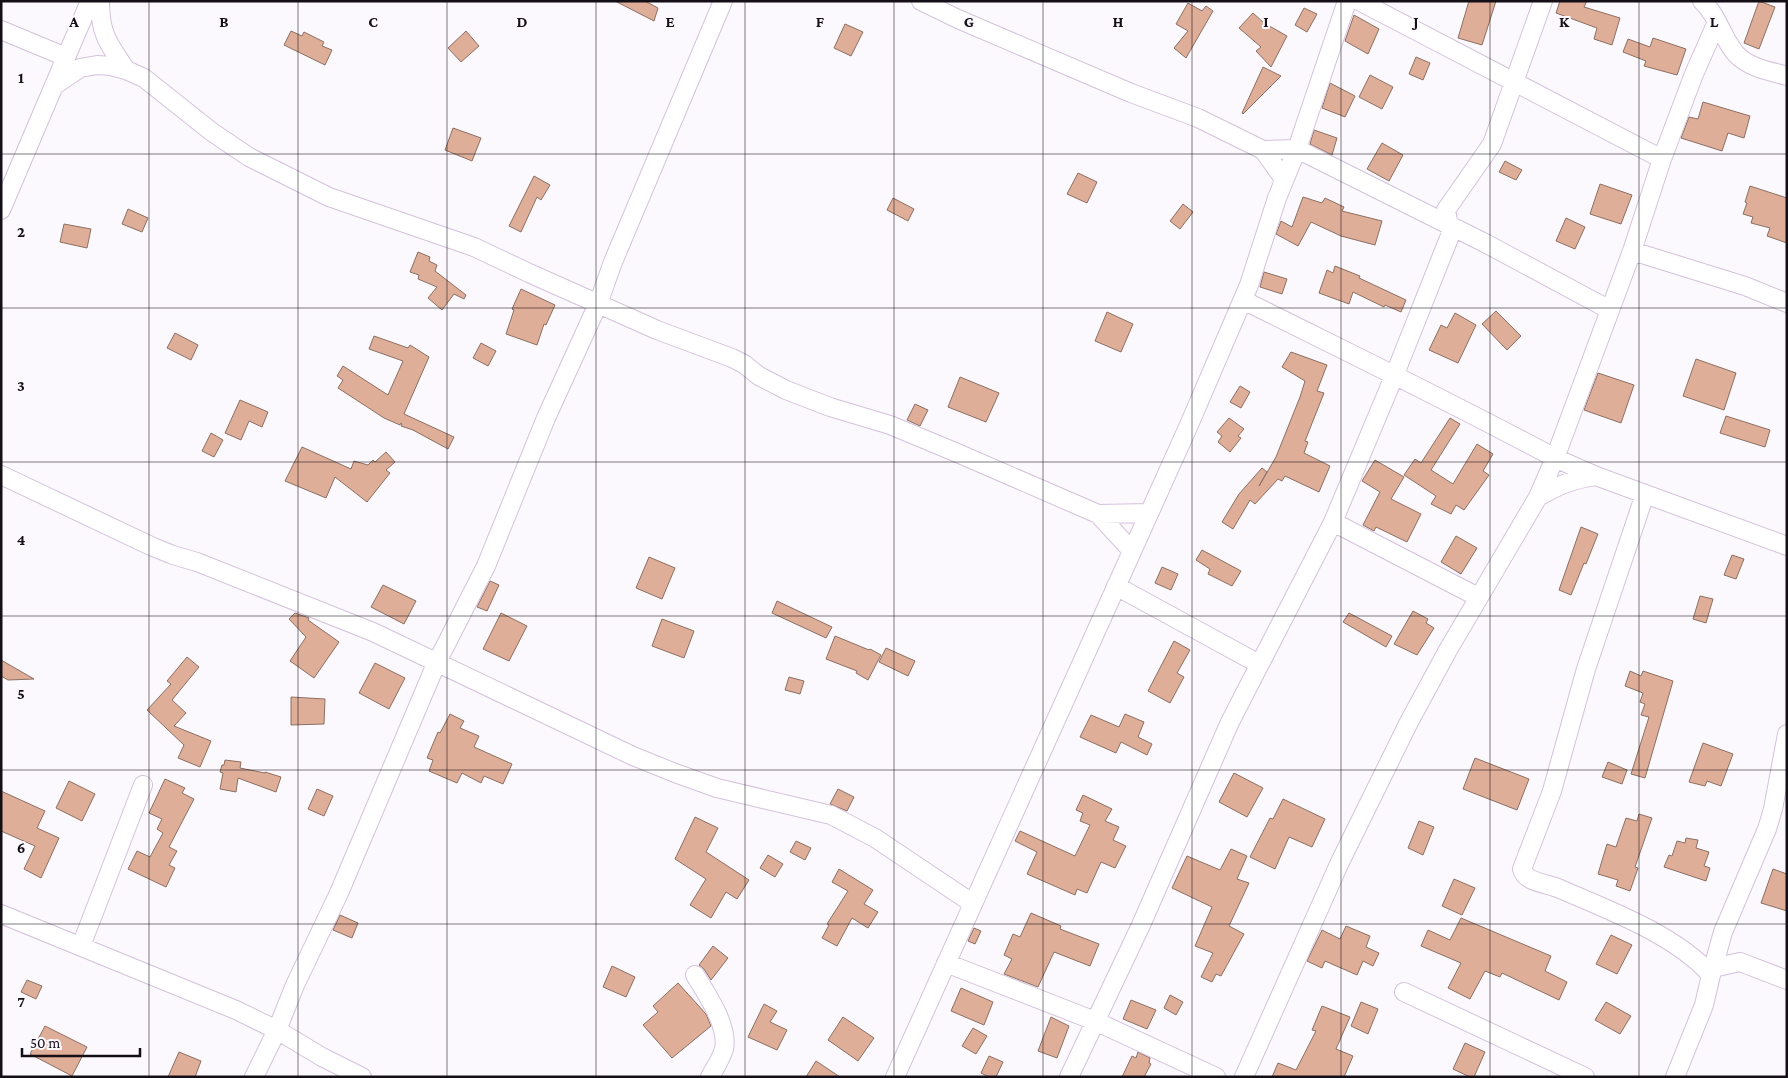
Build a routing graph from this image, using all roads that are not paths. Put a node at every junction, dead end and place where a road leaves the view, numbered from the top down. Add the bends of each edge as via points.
1 (90, 1) edge
2 (100, 1) edge
3 (723, 1) edge
4 (921, 1) edge
5 (1543, 1) edge
6 (1702, 1) edge
7 (1346, 3) edge
8 (1717, 22) junction
9 (1, 30) edge
10 (66, 57) junction
11 (126, 70) junction
12 (1787, 76) edge
13 (1514, 83) junction
14 (55, 85) junction
15 (1297, 149) junction
16 (1263, 150) junction
17 (1662, 159) junction
18 (1284, 179) junction
19 (1, 210) edge
20 (1453, 228) junction
21 (1632, 251) junction
22 (1243, 300) junction
23 (1787, 303) edge
24 (598, 304) junction
25 (1610, 310) junction
26 (1395, 374) junction
27 (1555, 458) junction
28 (1, 476) edge
29 (1596, 476) junction
30 (1645, 494) junction
31 (1538, 497) junction
32 (1149, 513) junction
33 (1098, 514) junction
34 (1333, 522) junction
35 (1787, 546) edge
36 (1132, 551) junction
37 (1116, 586) junction
38 (1478, 597) junction
39 (436, 664) junction
40 (1259, 664) junction
41 (1787, 734) edge
42 (143, 785) dead end
43 (972, 903) junction
44 (1, 914) edge
45 (1723, 932) junction
46 (81, 946) junction
47 (946, 962) junction
48 (1740, 962) junction
49 (1714, 966) junction
50 (695, 974) dead end
51 (1787, 980) edge
52 (1404, 992) dead end
53 (1095, 1021) junction
54 (276, 1030) junction
55 (254, 1077) edge
56 (362, 1077) edge
57 (710, 1077) edge
58 (895, 1077) edge
59 (1069, 1077) edge
60 (1216, 1077) edge
61 (1244, 1077) edge
62 (1585, 1077) edge
63 (1675, 1077) edge

1 - 10 street
2 - 11 street via 103,32
3 - 24 street
4 - 16 street via 1131,93 1198,118
5 - 13 street
6 - 8 street via 1711,9
7 - 13 street
7 - 15 street
8 - 12 street via 1737,55 1748,63
8 - 17 street
9 - 10 street
10 - 14 street
11 - 14 street via 97,65 80,68
11 - 24 street via 144,78 212,132 268,168 329,197 474,246
13 - 17 street
13 - 20 street via 1492,144 1446,210
14 - 19 street
15 - 16 street
15 - 18 street
15 - 20 street
16 - 18 street
17 - 21 street
18 - 22 street
20 - 25 street
20 - 26 street
21 - 23 street via 1745,286
21 - 25 street
22 - 26 street
22 - 32 street
24 - 33 street via 732,358 786,390 890,425
24 - 39 street via 486,566
25 - 27 street
26 - 27 street
26 - 34 street
27 - 29 street
27 - 31 street
28 - 39 street via 152,547 372,632
29 - 30 street
29 - 31 street via 1572,480
30 - 35 street
30 - 49 street via 1586,669 1552,791 1522,869 1527,878 1555,886 1612,911
31 - 38 street
32 - 33 street
32 - 36 street
33 - 36 street
34 - 38 street
34 - 40 street
36 - 37 street
37 - 40 street
37 - 43 street
38 - 61 street via 1409,722 1340,862
39 - 43 street via 675,773 725,790 831,816 875,838
39 - 54 street via 339,893
40 - 53 street
41 - 45 street via 1767,829
42 - 46 street
43 - 47 street
44 - 46 street
45 - 48 street
45 - 49 street
46 - 54 street via 236,1010
47 - 53 street
47 - 58 street
48 - 49 street
48 - 51 street
49 - 63 street via 1704,1005
50 - 57 street via 711,1000 724,1037 720,1059
52 - 62 street
53 - 59 street
53 - 60 street
54 - 55 street
54 - 56 street

